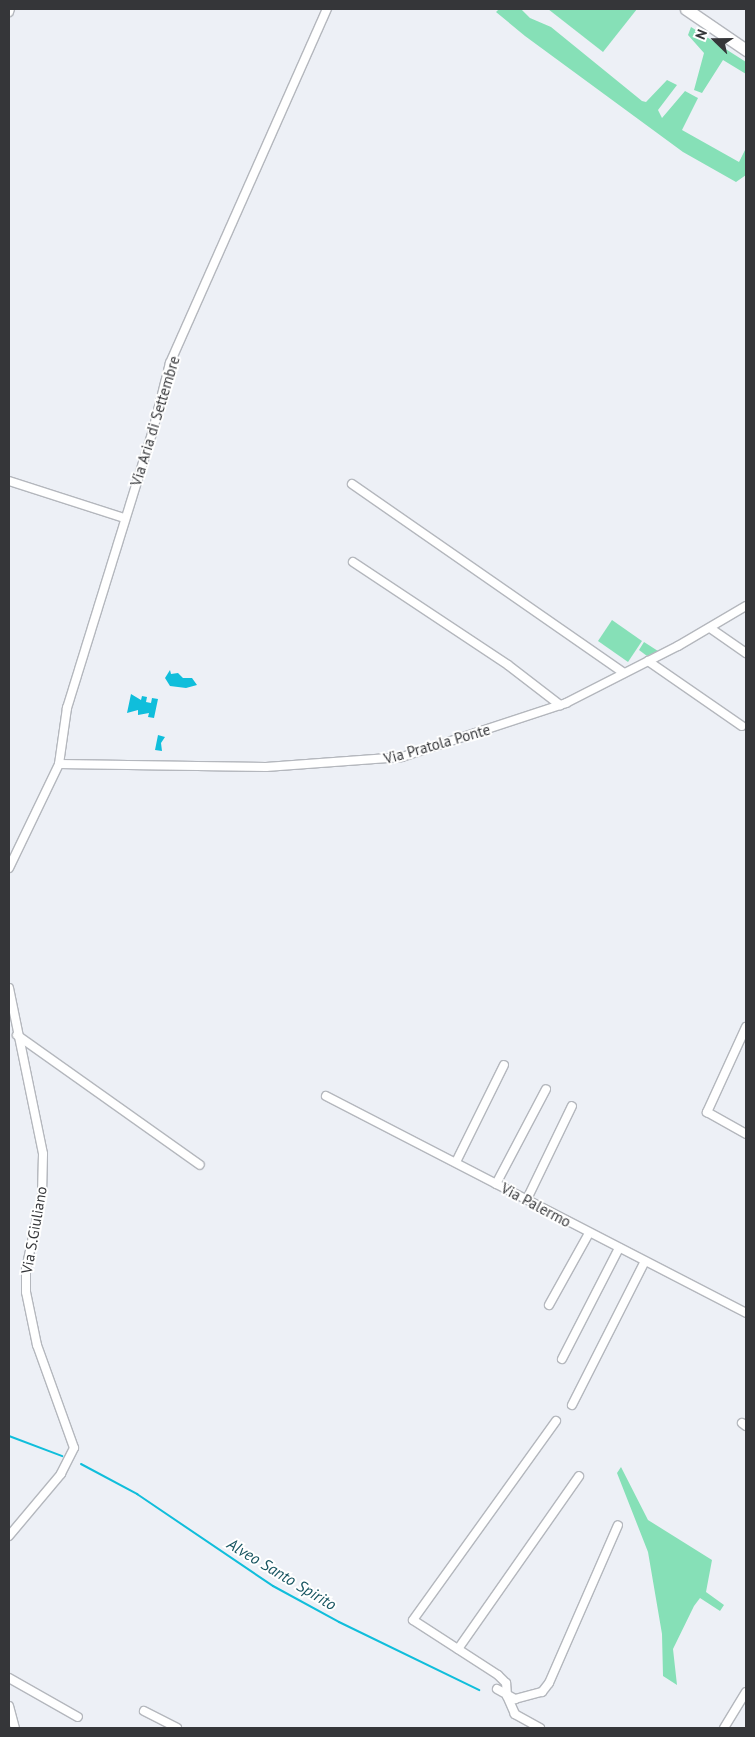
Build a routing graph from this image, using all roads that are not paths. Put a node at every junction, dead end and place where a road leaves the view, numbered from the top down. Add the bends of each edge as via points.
1 (327, 9) edge
2 (686, 9) edge
3 (746, 50) edge
4 (9, 482) edge
5 (352, 484) dead end
6 (124, 518) junction
7 (353, 562) dead end
8 (746, 606) edge
9 (710, 628) junction
10 (746, 653) edge
11 (648, 661) junction
12 (624, 673) junction
13 (560, 705) junction
14 (742, 726) dead end
15 (59, 764) junction
16 (9, 868) edge
17 (9, 988) edge
18 (746, 1028) edge
19 (17, 1035) junction
20 (504, 1065) dead end
21 (546, 1089) dead end
22 (326, 1096) dead end
23 (572, 1106) dead end
24 (746, 1134) edge
25 (456, 1162) junction
26 (200, 1165) dead end
27 (496, 1184) junction
28 (527, 1199) junction
29 (589, 1233) junction
30 (619, 1248) junction
31 (645, 1261) junction
32 (550, 1305) dead end
33 (746, 1313) edge
34 (562, 1359) dead end
35 (572, 1405) dead end
36 (556, 1421) dead end
37 (579, 1476) dead end
38 (618, 1525) dead end
39 (9, 1536) edge
40 (458, 1649) junction
41 (9, 1678) edge
42 (497, 1689) dead end
43 (746, 1692) edge
44 (507, 1696) junction
45 (9, 1707) edge
46 (144, 1711) dead end
47 (78, 1717) dead end
48 (15, 1728) edge
49 (177, 1728) edge
50 (537, 1728) edge
51 (724, 1728) edge

1 - 6 street, Via Aria di Settembre via 170,363
2 - 3 main road
4 - 6 street
5 - 12 street
6 - 15 street, Via Aria di Settembre via 66,708
7 - 13 street via 508,665
8 - 9 street, Via Pratola Ponte
9 - 10 street
9 - 11 street, Via Pratola Ponte
11 - 12 street, Via Pratola Ponte
11 - 14 street
12 - 13 street, Via Pratola Ponte
13 - 15 street, Via Pratola Ponte via 454,742 371,762 266,768
15 - 16 street, Via Aria di Settembre
17 - 19 street, Via S.Giuliano
18 - 24 street via 707,1112
19 - 26 street
19 - 39 street, Via S.Giuliano via 43,1154 42,1195 26,1269 26,1292 37,1345 74,1448 60,1474
20 - 25 street
21 - 27 street
22 - 25 street, Via Palermo
23 - 28 street
25 - 27 street, Via Palermo
27 - 28 street, Via Palermo
28 - 29 street, Via Palermo
29 - 30 street, Via Palermo
29 - 32 street
30 - 31 street, Via Palermo
30 - 34 street
31 - 33 street, Via Palermo
31 - 35 street
36 - 40 street via 413,1620
37 - 40 street
38 - 44 street via 549,1683 542,1692 530,1697 515,1699
40 - 44 street via 498,1675 506,1683
41 - 47 street
42 - 44 street
43 - 51 street
44 - 50 street via 516,1714
45 - 48 street
46 - 49 street

